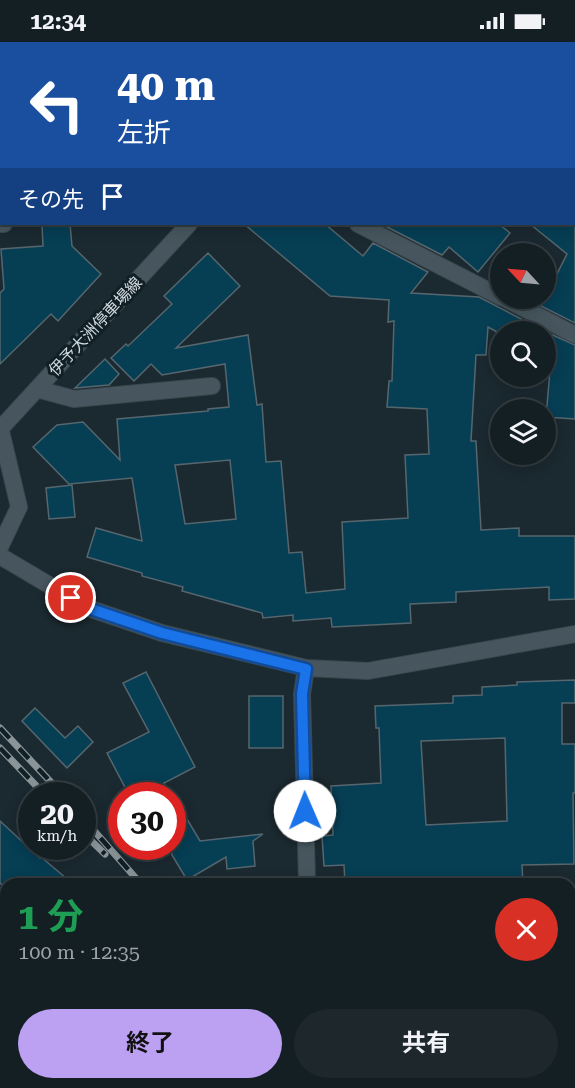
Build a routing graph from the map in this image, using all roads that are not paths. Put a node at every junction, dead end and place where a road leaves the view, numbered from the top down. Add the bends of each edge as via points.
1 (188, 225) edge
2 (360, 225) edge
3 (490, 292) edge
4 (524, 309) edge
5 (575, 335) edge
6 (212, 386) dead end
7 (37, 389) junction
8 (0, 428) edge
9 (0, 547) edge
10 (0, 556) edge
11 (575, 634) edge
12 (306, 669) junction
13 (307, 878) edge

1 - 7 street, 伊予大洲停車場線
2 - 3 street
4 - 5 street
6 - 7 street via 74,399
7 - 8 street, 伊予大洲停車場線
8 - 9 street via 19,507
10 - 12 street via 88,608 162,633
11 - 12 street via 369,671
12 - 13 street via 302,694

